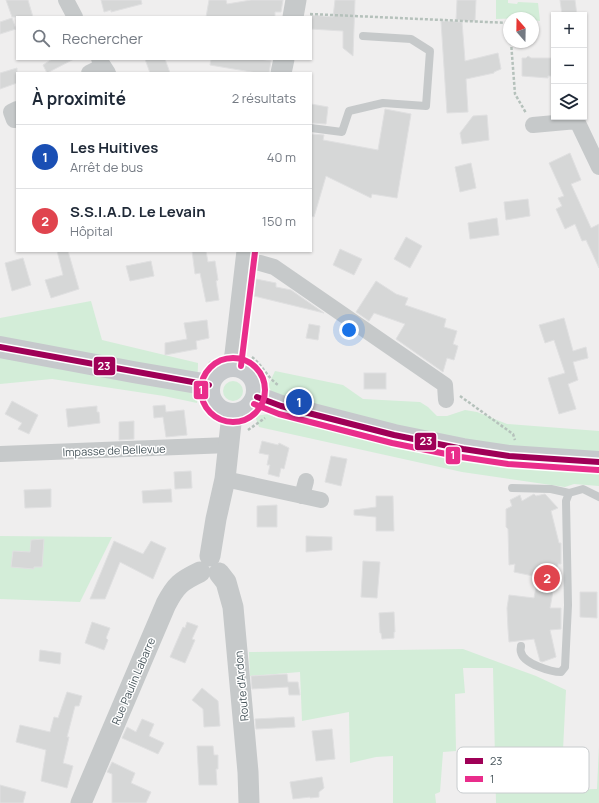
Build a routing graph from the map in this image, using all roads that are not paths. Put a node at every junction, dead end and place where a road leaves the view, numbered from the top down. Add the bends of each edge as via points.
1 (66, 0) edge
2 (74, 16) edge
3 (363, 36) dead end
4 (284, 60) edge
5 (281, 72) edge
6 (533, 125) road end
7 (312, 128) edge
8 (599, 168) edge
9 (247, 257) edge
10 (0, 347) edge
11 (234, 360) junction
12 (204, 384) junction
13 (446, 393) road end
14 (257, 398) junction
15 (224, 416) junction
16 (229, 441) junction
17 (0, 454) edge
18 (599, 462) edge
19 (225, 479) junction
20 (512, 488) dead end
21 (569, 493) junction
22 (599, 497) edge
23 (321, 500) dead end
24 (210, 567) junction
25 (521, 646) dead end
26 (81, 803) edge
27 (250, 803) edge

1 - 2 street
3 - 7 lane via 411,38 430,51 426,106 383,103 348,111 342,132
4 - 5 street
6 - 8 street via 577,120
9 - 11 street
9 - 13 street via 274,267
10 - 12 main road
11 - 12 main road
11 - 14 main road via 254,377 258,388
12 - 15 main road via 212,402
14 - 15 main road via 250,408 241,413
14 - 18 main road via 284,398 394,435 464,449 509,456
15 - 16 street
16 - 17 street, Impasse de Bellevue
16 - 19 street
19 - 23 street via 304,489
19 - 24 street via 216,519
20 - 21 lane via 551,489
21 - 22 lane via 583,489
21 - 25 lane via 566,502 568,605 565,667 562,672 554,672 531,663 523,658
24 - 26 street, Rue Paulin Labarre via 180,582 173,591
24 - 27 street, Route d'Ardon via 226,582 233,607

